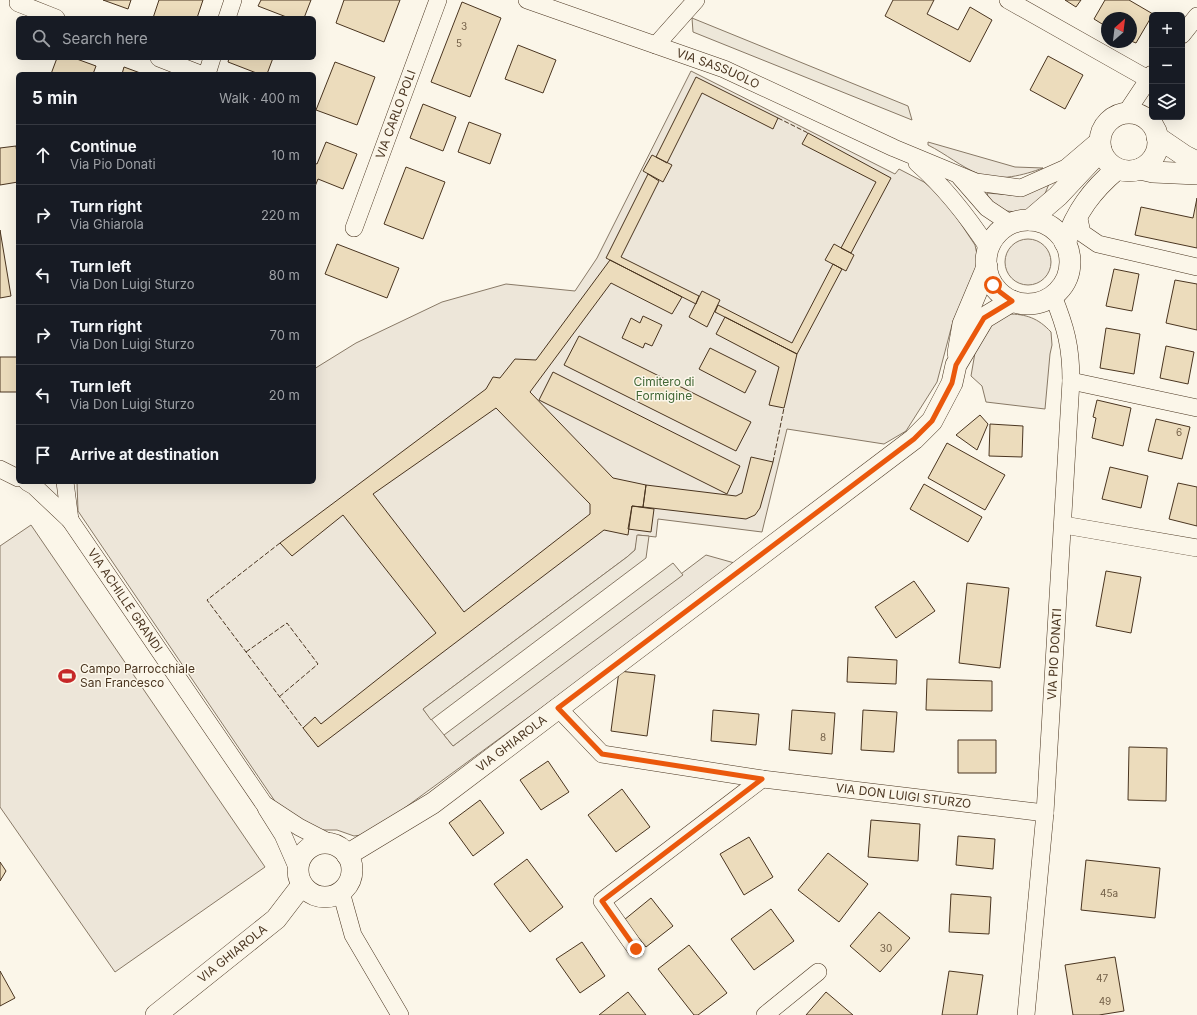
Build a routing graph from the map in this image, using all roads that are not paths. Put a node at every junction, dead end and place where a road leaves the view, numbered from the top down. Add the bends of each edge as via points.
1 (233, 0) edge
2 (438, 0) edge
3 (527, 0) edge
4 (696, 0) edge
5 (1008, 0) edge
6 (18, 3) dead end
7 (51, 16) edge
8 (228, 16) edge
9 (1197, 16) edge
10 (1185, 30) edge
11 (656, 45) junction
12 (164, 60) edge
13 (211, 60) edge
14 (195, 72) edge
15 (208, 72) edge
16 (1149, 75) edge
17 (1149, 78) edge
18 (1126, 113) junction
19 (1157, 137) junction
20 (1100, 144) junction
21 (903, 152) junction
22 (1197, 162) edge
23 (1117, 169) junction
24 (1140, 169) junction
25 (957, 174) junction
26 (1197, 174) edge
27 (1078, 214) junction
28 (1020, 222) junction
29 (354, 228) dead end
30 (1065, 243) junction
31 (988, 258) junction
32 (1197, 267) edge
33 (1053, 296) junction
34 (1012, 301) junction
35 (956, 365) junction
36 (1071, 381) junction
37 (1197, 408) edge
38 (0, 469) edge
39 (16, 477) edge
40 (30, 484) edge
41 (65, 484) edge
42 (70, 520) junction
43 (1064, 525) junction
44 (1197, 548) edge
45 (558, 708) junction
46 (762, 779) junction
47 (264, 804) junction
48 (1045, 813) junction
49 (330, 843) junction
50 (347, 855) junction
51 (300, 876) junction
52 (340, 892) junction
53 (636, 949) dead end
54 (818, 972) dead end
55 (156, 1015) edge
56 (400, 1015) edge
57 (765, 1015) edge
58 (1026, 1015) edge

1 - 8 street
2 - 29 street, VIA CARLO POLI
3 - 11 street, VIA SASSUOLO
4 - 11 street
5 - 16 street
6 - 7 street
9 - 10 street
11 - 21 street, VIA SASSUOLO via 724,69
12 - 14 street
13 - 15 street
17 - 18 street
18 - 19 street via 1145,118 1153,126
18 - 20 street via 1112,118 1105,126
19 - 22 street
19 - 24 street via 1156,155
20 - 23 street via 1109,164
20 - 25 street, VIA SASSUOLO via 1066,168 1021,188 976,182
20 - 28 street via 1058,196
21 - 25 street, VIA SASSUOLO
21 - 31 street, VIA SASSUOLO via 936,179 969,219
23 - 24 street via 1130,172
23 - 27 street via 1100,184
24 - 26 street
25 - 28 street via 987,208
27 - 30 street
27 - 32 street via 1082,233 1098,244
28 - 30 street via 1047,225 1054,229
28 - 31 street via 998,234
30 - 33 street via 1070,259 1069,272 1064,284
31 - 34 street via 993,285
31 - 35 street via 963,324
33 - 34 street via 1035,304
33 - 36 street, VIA PIO DONATI via 1065,325 1071,358
34 - 35 street, VIA GHIAROLA via 984,318
35 - 45 street, VIA GHIAROLA via 952,383 932,421 914,439
36 - 37 street
36 - 43 street, VIA PIO DONATI
38 - 39 street
40 - 42 street, VIA ACHILLE GRANDI
41 - 42 street
42 - 47 street, VIA ACHILLE GRANDI
43 - 44 street
43 - 48 street, VIA PIO DONATI
45 - 46 street, VIA DON LUIGI STURZO via 602,754
45 - 50 street, VIA GHIAROLA via 433,803
46 - 48 street, VIA DON LUIGI STURZO
46 - 53 street via 602,901
47 - 49 street, VIA ACHILLE GRANDI
47 - 51 street via 283,835
48 - 58 street, VIA PIO DONATI
49 - 50 street
49 - 51 street, VIA GHIAROLA via 317,844 305,851 300,858
50 - 52 street via 351,863 351,875
51 - 52 street via 308,891 324,897
51 - 55 street, VIA GHIAROLA via 276,919
52 - 56 street via 353,935
54 - 57 street

